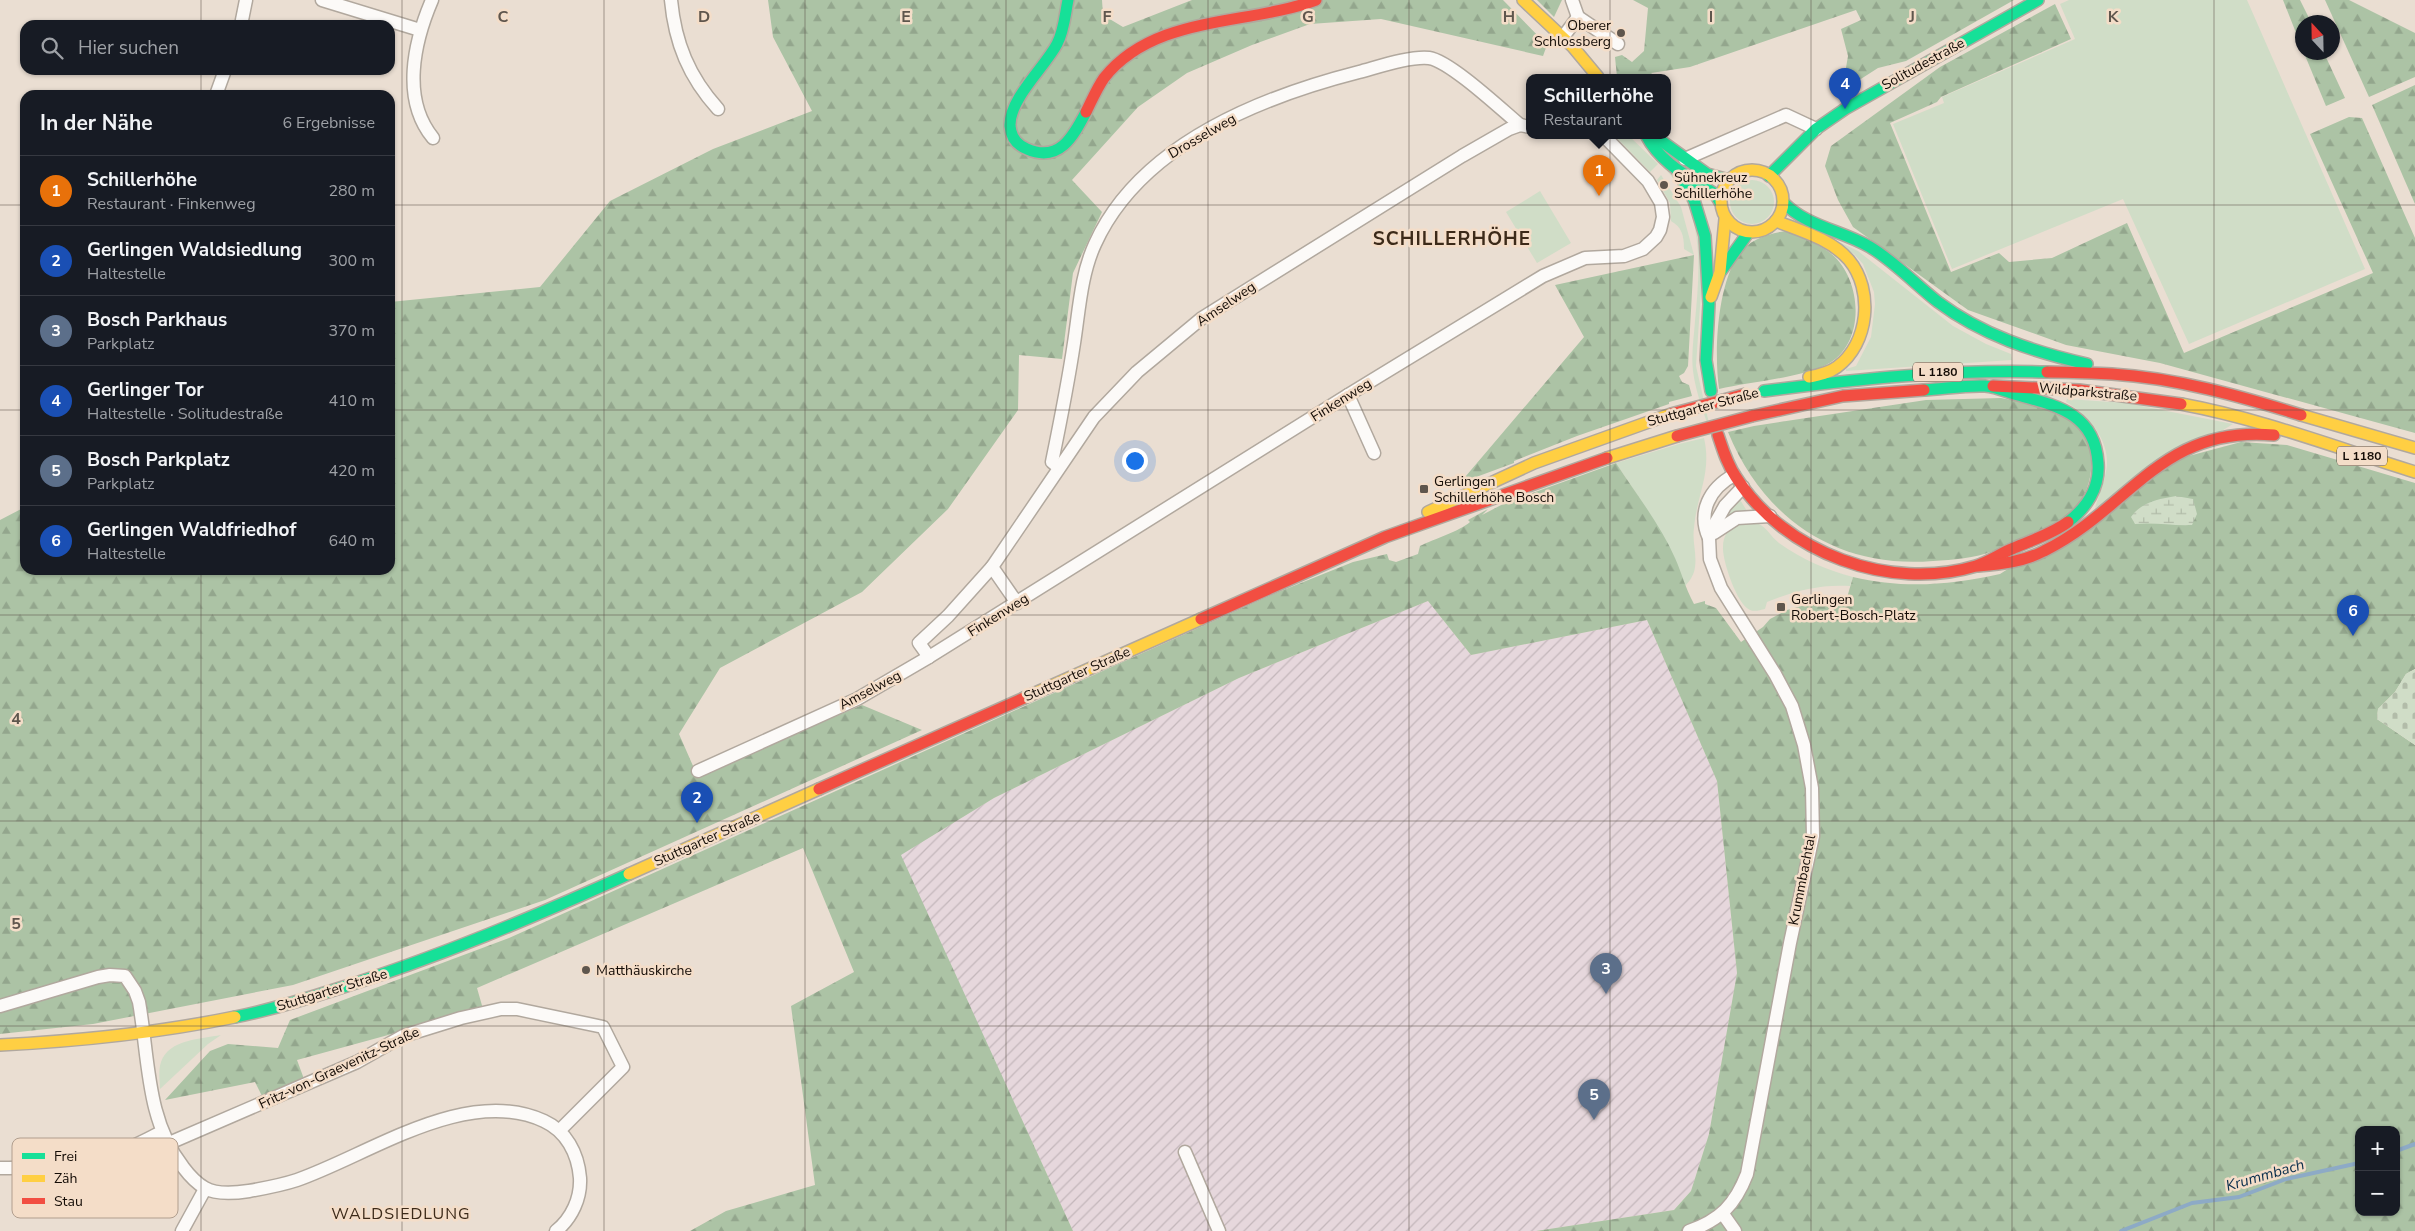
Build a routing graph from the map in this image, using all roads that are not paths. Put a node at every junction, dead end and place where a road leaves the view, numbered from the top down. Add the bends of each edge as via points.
1 (246, 0) edge
2 (322, 0) edge
3 (432, 0) edge
4 (671, 0) edge
5 (1068, 0) edge
6 (1316, 0) edge
7 (1523, 0) edge
8 (1572, 0) edge
9 (2038, 0) edge
10 (1578, 17) junction
11 (242, 20) edge
12 (387, 20) edge
13 (395, 22) edge
14 (420, 30) junction
15 (1563, 37) junction
16 (1618, 44) dead end
17 (1595, 74) edge
18 (223, 75) edge
19 (218, 90) edge
20 (718, 109) dead end
21 (1525, 126) edge
22 (1816, 129) junction
23 (433, 138) dead end
24 (1607, 139) edge
25 (1648, 139) edge
26 (1658, 139) edge
27 (1685, 159) junction
28 (1677, 170) junction
29 (1769, 176) junction
30 (1729, 180) junction
31 (1720, 202) junction
32 (1783, 202) junction
33 (1726, 219) junction
34 (1776, 221) junction
35 (1748, 232) junction
36 (1720, 272) junction
37 (1709, 304) junction
38 (2113, 374) junction
39 (1993, 386) junction
40 (1764, 390) junction
41 (1710, 392) dead end
42 (1348, 395) junction
43 (1752, 416) joint
44 (1718, 435) dead end
45 (2308, 439) junction
46 (2415, 448) edge
47 (1374, 453) dead end
48 (1058, 467) junction
49 (2415, 472) edge
50 (1734, 475) junction
51 (1743, 487) junction
52 (1770, 516) junction
53 (1385, 537) junction
54 (1709, 538) junction
55 (1978, 566) junction
56 (992, 567) junction
57 (1016, 603) junction
58 (929, 657) junction
59 (698, 771) dead end
60 (0, 1006) edge
61 (144, 1034) junction
62 (0, 1045) edge
63 (560, 1130) junction
64 (164, 1138) joint
65 (1185, 1152) dead end
66 (178, 1158) edge
67 (205, 1189) junction
68 (1723, 1214) junction
69 (182, 1231) edge
70 (556, 1231) edge
71 (1219, 1231) edge
72 (1689, 1231) edge
73 (1735, 1231) edge

1 - 11 street
2 - 12 street
3 - 14 street
4 - 20 street via 679,39 692,76
5 - 6 main road via 1058,42 1010,118 1010,128 1018,144 1039,153 1056,150 1071,140 1100,84 1125,59 1147,44 1185,29
7 - 15 main road
8 - 10 street
9 - 22 main road, Solitudestraße via 1872,93
10 - 15 street
10 - 16 street
13 - 14 street
14 - 23 street via 415,62 416,99 424,127
15 - 17 main road
18 - 19 street
21 - 48 street, Amselweg via 1462,156 1202,318 1138,372 1094,417
21 - 48 street, Drosselweg via 1438,61 1420,58 1339,77 1266,102 1203,133 1168,155 1124,199 1108,221 1089,259 1052,462
22 - 27 street via 1786,115
22 - 29 main road, Solitudestraße
24 - 42 street, Finkenweg via 1648,181 1661,203 1663,223 1650,243 1634,254 1585,258 1562,267
25 - 28 main road via 1657,153
26 - 27 main road
27 - 30 main road via 1707,174
28 - 31 main road via 1715,194
28 - 37 main road via 1694,200 1705,236
29 - 30 main road via 1750,170
29 - 32 main road via 1779,187
30 - 31 main road
31 - 33 main road
32 - 34 main road
32 - 38 main road via 1792,213 1870,247 1937,301 1985,333 2042,354 2090,364
33 - 35 main road via 1732,226
33 - 36 main road
34 - 35 main road via 1763,230
34 - 40 main road, Stuttgarter Straße via 1820,237 1850,261 1865,299 1865,319 1856,343 1840,365 1826,374 1792,380
35 - 36 main road
36 - 37 main road
37 - 41 main road via 1706,360
38 - 40 main road, Wildparkstraße / L 1180 via 1939,372
38 - 46 main road, Wildparkstraße / L 1180 via 2238,396
39 - 43 main road, Wildparkstraße via 1877,392 1830,398
39 - 45 main road, Wildparkstraße / L 1180 via 2093,391 2157,399 2238,416
39 - 55 main road via 2059,405 2078,418 2095,443 2098,478 2087,505 2072,520
40 - 53 main road, Stuttgarter Straße, bridge via 1671,414 1534,463 1431,510
42 - 47 street
42 - 57 street, Finkenweg
43 - 53 main road, Stuttgarter Straße, bridge via 1677,436
44 - 50 main road
45 - 49 main road, Wildparkstraße / L 1180
45 - 55 main road via 2251,433 2205,441 2158,465 2088,523 2051,547 2011,563
48 - 56 street, Amselweg
50 - 51 main road
50 - 54 street, Krummbachtal via 1726,479 1708,500 1703,525
51 - 52 main road
51 - 54 street via 1725,506
52 - 54 street via 1736,518
52 - 55 main road via 1791,535 1844,562 1907,572 1938,572
53 - 61 main road, Stuttgarter Straße via 609,883 463,944 297,1003 217,1022
54 - 68 street, Krummbachtal via 1710,559 1721,588 1792,706 1812,788 1813,836 1747,1174 1739,1195
56 - 57 street
56 - 58 street, Amselweg via 919,643
57 - 58 street, Finkenweg
58 - 59 street, Amselweg via 857,699
60 - 61 street via 98,977 125,976 139,1002
61 - 62 main road, Stuttgarter Straße
61 - 64 street via 154,1105
63 - 64 street, Fritz-von-Graevenitz-Straße via 622,1066 603,1027 517,1009 461,1018 404,1036 357,1062
63 - 67 street via 523,1113 497,1111 465,1115 419,1128 278,1186 232,1193
63 - 70 street via 576,1156 580,1180 573,1210
65 - 71 street
66 - 67 street
67 - 69 street
68 - 72 street
68 - 73 street

